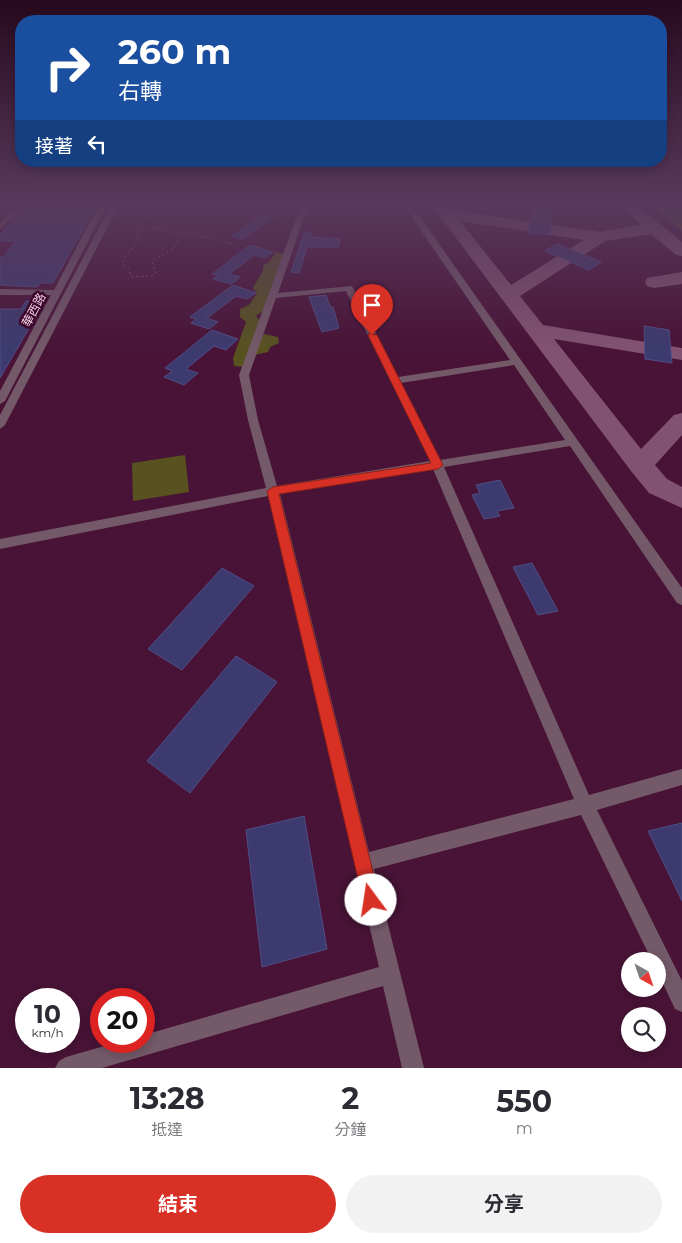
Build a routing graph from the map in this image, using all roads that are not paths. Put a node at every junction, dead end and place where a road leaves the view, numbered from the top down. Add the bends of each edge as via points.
1 (78, 253) edge
2 (90, 253) edge
3 (288, 253) edge
4 (440, 253) edge
5 (0, 292) edge
6 (57, 293) junction
7 (272, 296) junction
8 (516, 362) junction
9 (395, 381) junction
10 (0, 401) edge
11 (0, 425) edge
12 (574, 442) junction
13 (438, 465) junction
14 (273, 491) junction
15 (0, 544) edge
16 (682, 599) edge
17 (682, 777) edge
18 (586, 805) junction
19 (362, 863) junction
20 (390, 974) junction
21 (682, 1002) edge
22 (66, 1068) edge
23 (413, 1068) edge

1 - 6 street, 華西路
2 - 11 street
3 - 7 street
4 - 8 street
5 - 6 street
6 - 10 street, 華西路
7 - 9 street via 349,288
7 - 14 street via 244,375
8 - 9 street
8 - 12 street
9 - 13 street
12 - 13 street
12 - 16 street
13 - 14 street
13 - 18 street
14 - 15 street
14 - 19 street
17 - 18 street
18 - 19 street
18 - 21 street
19 - 20 street
20 - 22 street
20 - 23 street

